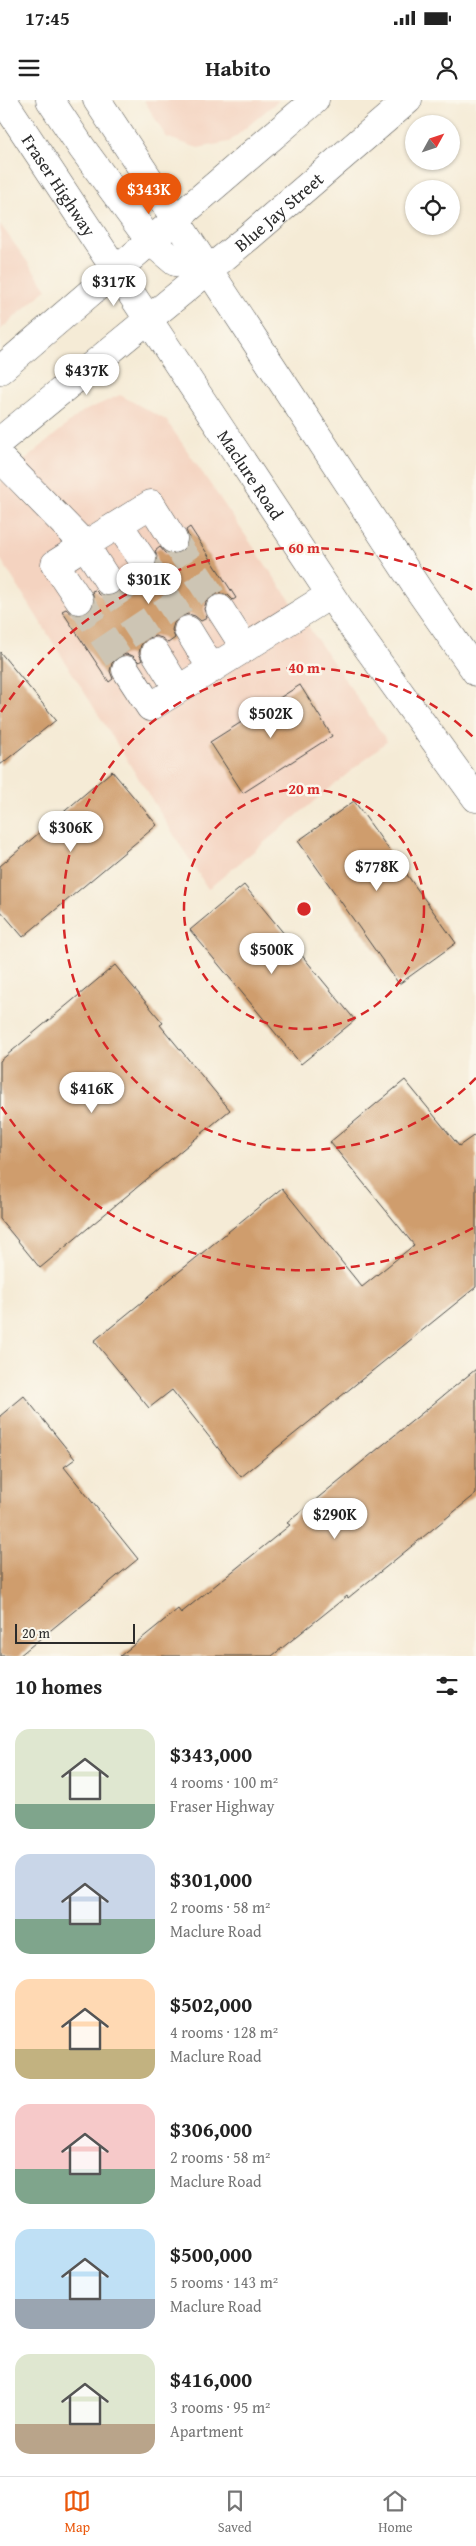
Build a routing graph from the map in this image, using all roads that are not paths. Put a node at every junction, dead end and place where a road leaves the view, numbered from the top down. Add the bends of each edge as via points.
1 (3, 100) edge
2 (50, 100) edge
3 (97, 100) edge
4 (315, 100) edge
5 (408, 100) edge
6 (175, 220) junction
7 (150, 242) junction
8 (208, 270) junction
9 (116, 271) junction
10 (148, 320) junction
11 (0, 370) edge
12 (0, 440) edge
13 (0, 458) edge
14 (119, 525) junction
15 (173, 539) tunnel mouth
16 (85, 545) junction
17 (142, 560) tunnel mouth
18 (108, 581) tunnel mouth
19 (330, 595) junction
20 (79, 600) tunnel mouth
21 (220, 609) tunnel mouth
22 (188, 630) tunnel mouth
23 (245, 648) junction
24 (154, 652) tunnel mouth
25 (212, 669) junction
26 (126, 670) tunnel mouth
27 (476, 672) edge
28 (178, 689) junction
29 (476, 798) edge

1 - 9 main road, Fraser Highway
2 - 7 main road
3 - 6 main road
4 - 6 main road
5 - 8 main road, Blue Jay Street
6 - 7 main road
6 - 8 main road
7 - 8 main road via 175,262
7 - 9 main road
8 - 10 main road, Blue Jay Street
8 - 27 main road
9 - 10 main road, Maclure Road
9 - 11 main road
10 - 12 main road, Blue Jay Street
10 - 19 main road, Maclure Road
13 - 16 main road
14 - 15 main road via 151,504
14 - 16 main road
14 - 17 main road
16 - 18 main road
16 - 20 main road via 55,564
19 - 23 main road
19 - 29 main road, Maclure Road
21 - 23 main road
22 - 25 main road
23 - 25 main road
24 - 28 main road
25 - 28 main road
26 - 28 main road via 150,707

